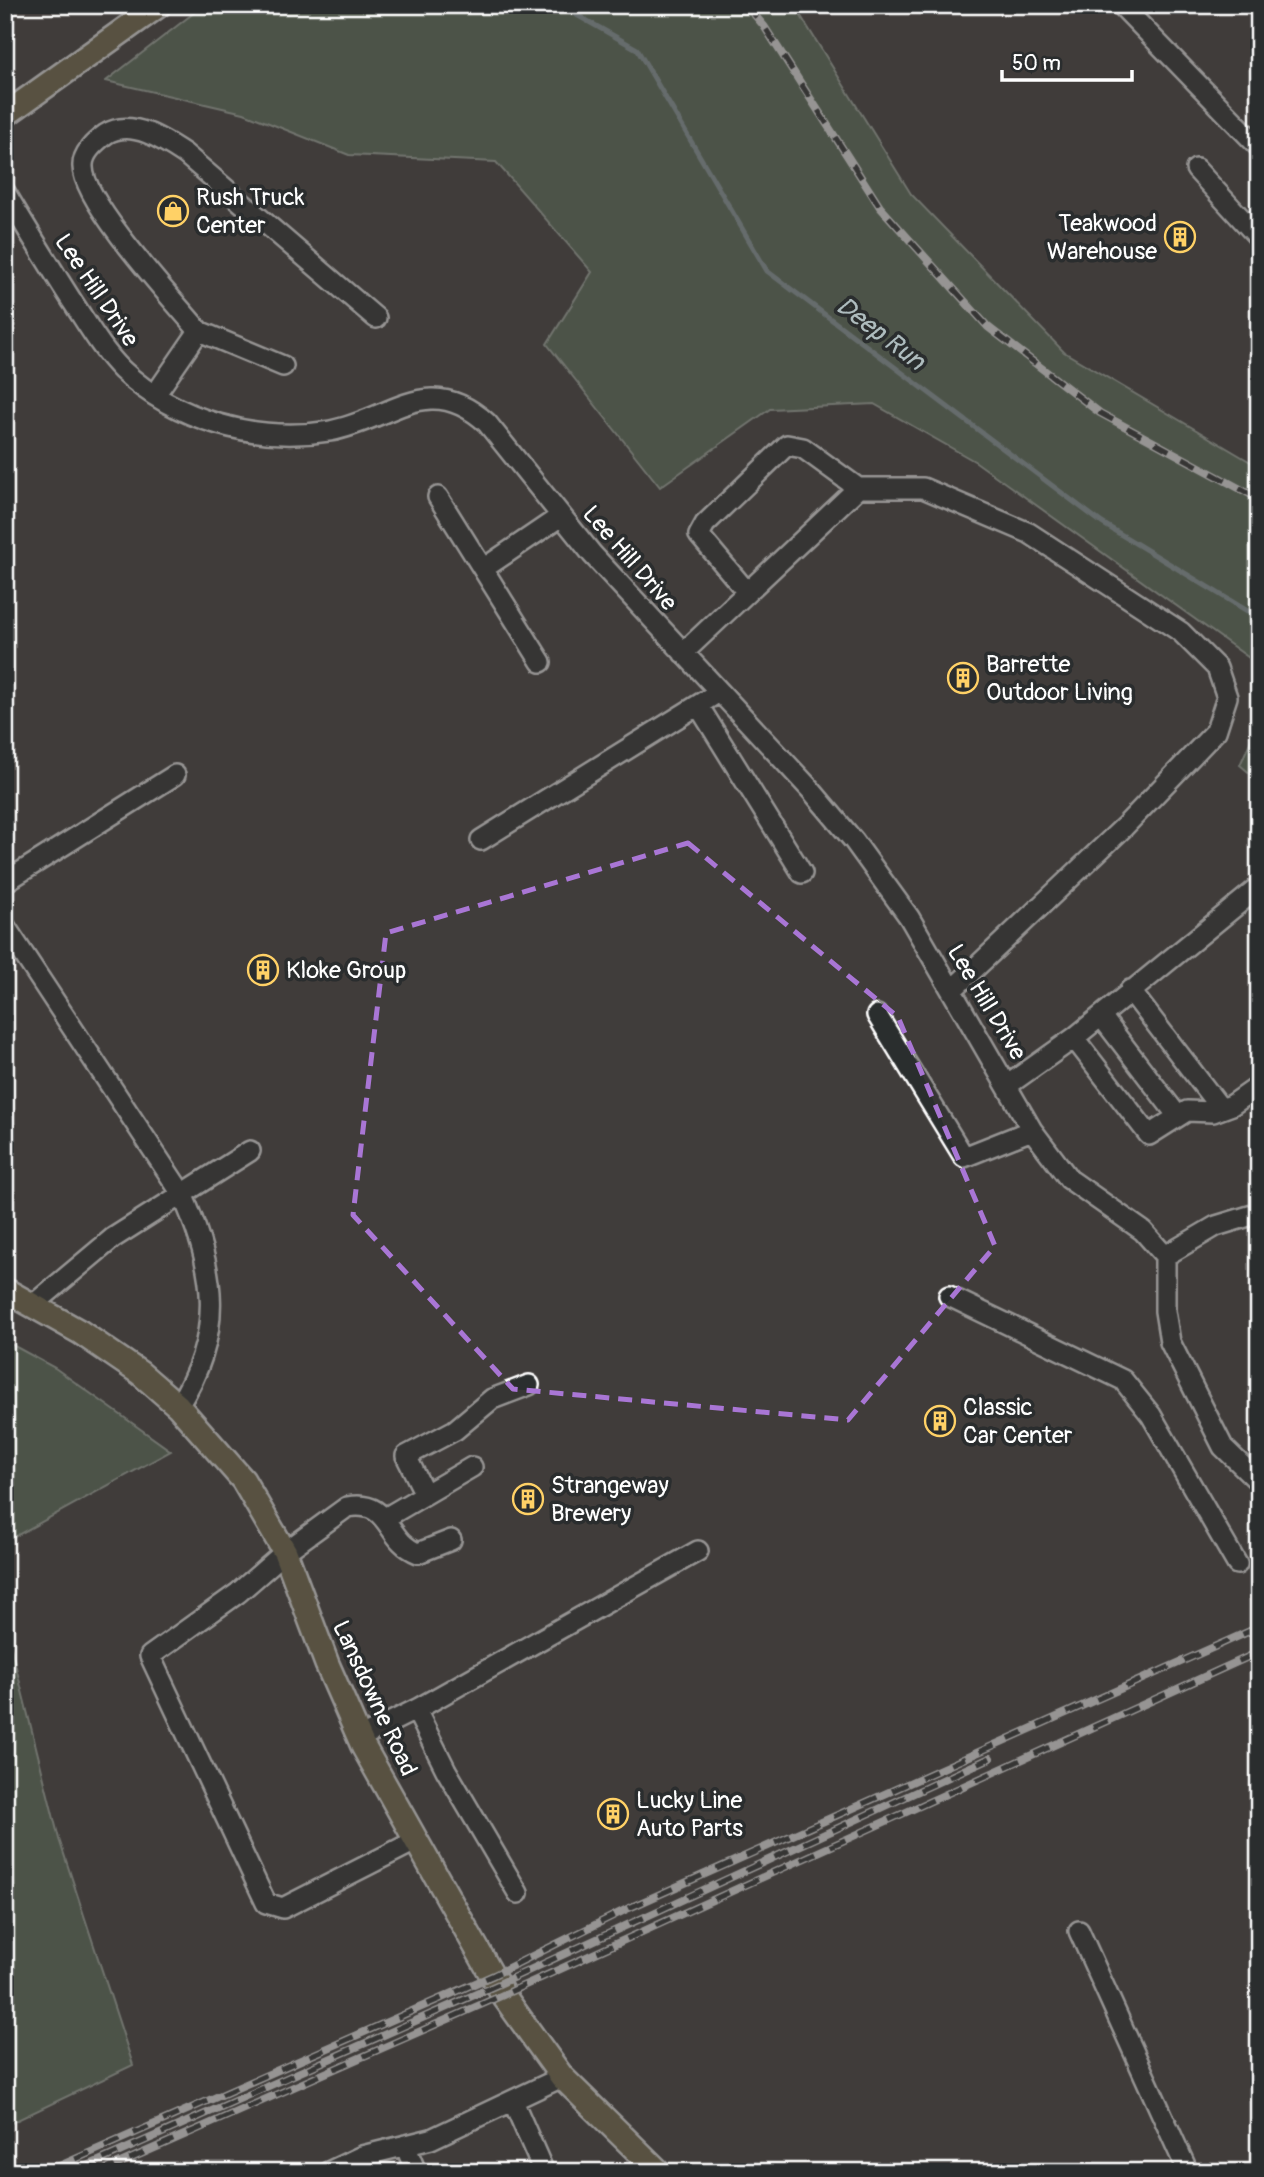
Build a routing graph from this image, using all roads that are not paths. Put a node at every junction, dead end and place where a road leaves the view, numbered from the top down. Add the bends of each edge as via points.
1 (159, 5) edge
2 (1121, 5) edge
3 (5, 115) edge
4 (1259, 147) edge
5 (1196, 169) dead end
6 (5, 192) edge
7 (1259, 237) edge
8 (376, 318) dead end
9 (200, 331) junction
10 (283, 366) dead end
11 (155, 395) junction
12 (858, 488) junction
13 (438, 497) dead end
14 (561, 516) junction
15 (483, 569) junction
16 (747, 592) junction
17 (683, 653) junction
18 (541, 662) dead end
19 (719, 692) junction
20 (698, 705) junction
21 (175, 775) dead end
22 (481, 840) dead end
23 (802, 873) dead end
24 (5, 882) edge
25 (1259, 887) edge
26 (5, 926) edge
27 (953, 990) junction
28 (1130, 990) junction
29 (877, 1015) dead end
30 (1101, 1016) junction
31 (1074, 1038) junction
32 (1008, 1085) junction
33 (1259, 1086) edge
34 (1221, 1109) junction
35 (1177, 1115) junction
36 (1032, 1130) junction
37 (250, 1151) dead end
38 (182, 1194) junction
39 (1259, 1213) edge
40 (1165, 1256) junction
41 (5, 1290) edge
42 (948, 1296) dead end
43 (33, 1305) junction
44 (529, 1385) dead end
45 (178, 1406) junction
46 (472, 1467) dead end
47 (1259, 1482) edge
48 (425, 1494) junction
49 (385, 1518) junction
50 (451, 1540) dead end
51 (698, 1551) dead end
52 (285, 1552) junction
53 (1237, 1564) dead end
54 (416, 1710) junction
55 (359, 1738) junction
56 (417, 1840) junction
57 (518, 1893) dead end
58 (1079, 1931) dead end
59 (562, 2077) junction
60 (513, 2101) junction
61 (405, 2145) junction
62 (328, 2172) edge
63 (416, 2172) edge
64 (544, 2172) edge
65 (659, 2172) edge
66 (1188, 2172) edge

1 - 3 main road
2 - 4 street
5 - 7 street
6 - 11 street, Lee Hill Drive via 102,347
8 - 9 street via 184,154 155,135 120,129 110,132 85,154 82,169 91,189 125,244
9 - 10 street
9 - 11 street
11 - 14 street, Lee Hill Drive via 198,418 274,434 332,430 411,400 452,401 487,423
12 - 16 street
12 - 16 street via 803,448 787,445 705,524 699,536
12 - 27 street via 923,488 1030,533 1181,632 1217,668 1227,697 1216,731 1124,828
13 - 15 street
14 - 15 street
14 - 17 street, Lee Hill Drive
15 - 18 street
16 - 17 street
17 - 19 street, Lee Hill Drive
19 - 20 street
19 - 27 street, Lee Hill Drive via 854,841 909,917
20 - 22 street
20 - 23 street
21 - 24 street
25 - 28 street
26 - 38 street
27 - 32 street, Lee Hill Drive
28 - 30 street
28 - 34 street
29 - 36 street via 964,1157
30 - 31 street
30 - 35 street
31 - 32 street
31 - 35 street via 1149,1135
32 - 36 street, Lee Hill Drive
33 - 34 street
34 - 35 street
36 - 40 street, Lee Hill Drive via 1069,1179 1143,1231
37 - 38 street
38 - 43 street via 113,1238
38 - 45 street via 203,1249 212,1311 202,1361
39 - 40 street via 1216,1226
40 - 47 street via 1170,1342 1223,1447
41 - 43 main road, Lansdowne Road
42 - 53 street via 1122,1380 1151,1415
43 - 45 main road, Lansdowne Road via 140,1373
44 - 48 street via 492,1399 455,1430 406,1456
45 - 52 main road, Lansdowne Road via 243,1480
46 - 48 street
48 - 49 street
49 - 50 street via 398,1541 418,1553
49 - 52 street via 370,1507 346,1507
51 - 54 street
52 - 55 main road, Lansdowne Road
52 - 56 street via 238,1593 149,1656 266,1903 283,1908
54 - 55 street
54 - 57 street
55 - 56 main road, Lansdowne Road
56 - 59 main road, Lansdowne Road via 503,1995
58 - 66 street
59 - 60 street
59 - 65 main road, Lansdowne Road
60 - 61 street via 432,2139
60 - 64 street
61 - 62 street via 362,2156
61 - 63 street

